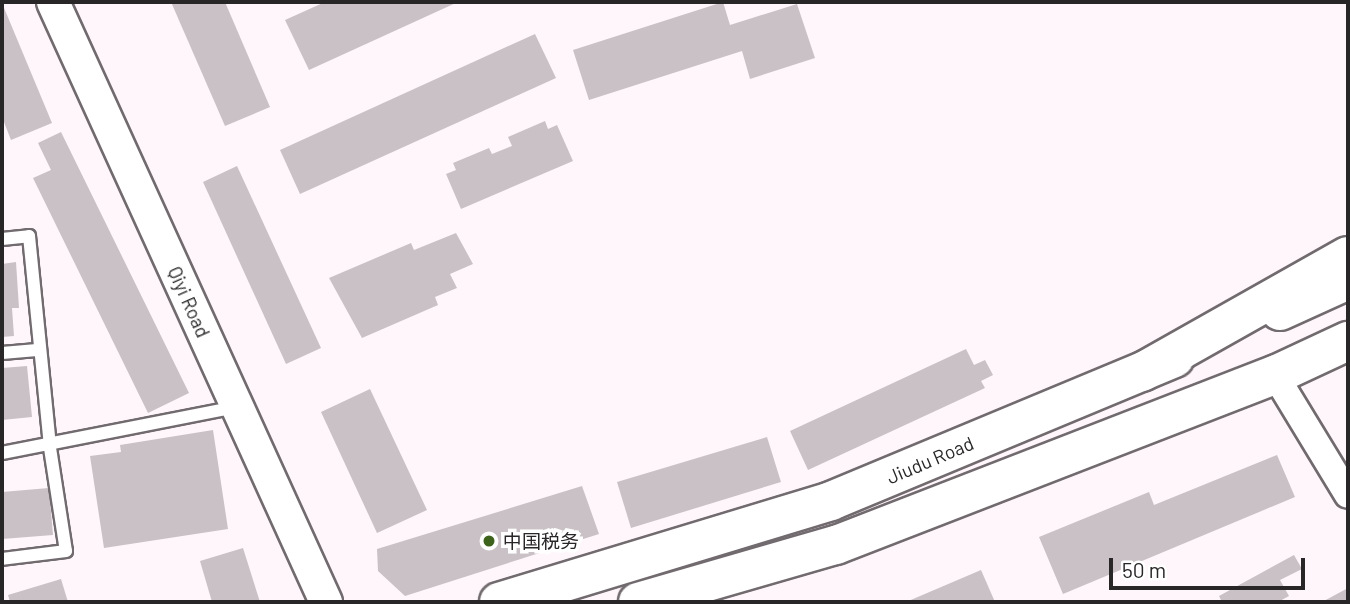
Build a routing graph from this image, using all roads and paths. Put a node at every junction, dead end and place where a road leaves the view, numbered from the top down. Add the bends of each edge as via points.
1 (53, 2) edge
2 (2, 239) edge
3 (1348, 256) edge
4 (1348, 280) edge
5 (1348, 341) edge
6 (40, 350) junction
7 (2, 353) edge
8 (1142, 372) junction
9 (1275, 374) junction
10 (237, 407) junction
11 (50, 448) junction
12 (2, 453) edge
13 (1348, 495) edge
14 (2, 558) edge
15 (326, 602) edge
16 (499, 602) edge
17 (638, 602) edge

1 - 10 street, Qiyi Road
2 - 6 lane via 29,236
3 - 8 main road
4 - 8 main road, Jiudu Road
5 - 9 main road
6 - 7 lane
6 - 11 lane
8 - 16 main road, Jiudu Road via 831,501
9 - 13 street
9 - 17 main road via 836,545
10 - 11 lane
10 - 15 street, Qiyi Road
11 - 12 lane
11 - 14 lane via 66,551

